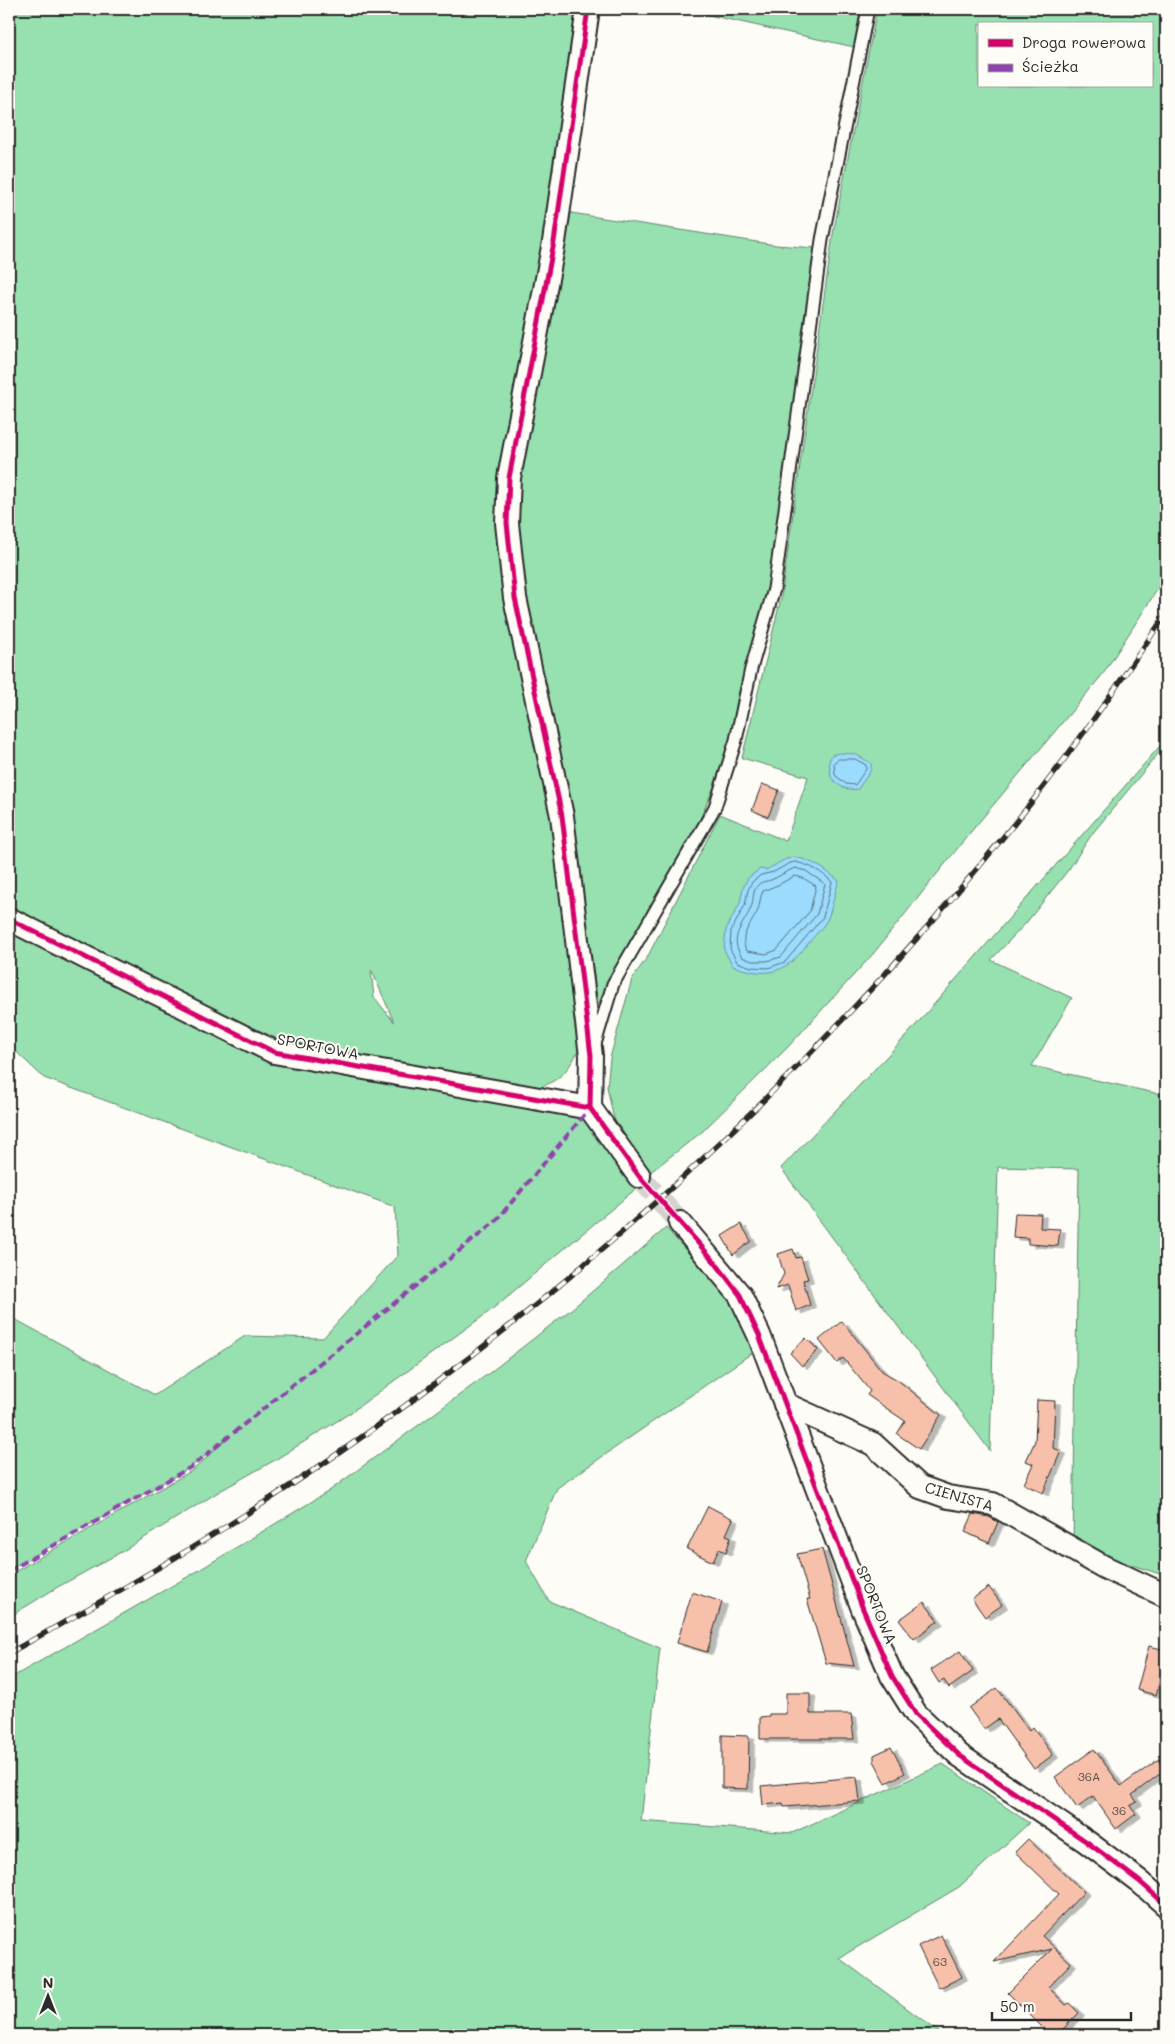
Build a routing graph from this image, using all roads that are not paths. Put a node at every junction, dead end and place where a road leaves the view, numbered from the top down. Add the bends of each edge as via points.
1 (588, 9) edge
2 (868, 9) edge
3 (9, 919) edge
4 (591, 1056) junction
5 (590, 1108) junction
6 (639, 1176) tunnel mouth
7 (680, 1222) tunnel mouth
8 (785, 1404) junction
9 (1166, 1596) edge
10 (1166, 1905) edge

1 - 4 street via 554,242 509,478 507,523 515,598 562,816
2 - 4 lane via 822,240 774,589 751,669 736,740 715,807 613,984
3 - 5 street, SPORTOWA via 274,1052
4 - 5 street
5 - 6 street
7 - 8 street, SPORTOWA via 740,1295
8 - 9 street, CIENISTA via 873,1444 920,1486 948,1497 993,1504 1104,1567
8 - 10 street, SPORTOWA via 863,1609 892,1676 916,1714 959,1755 1087,1842

